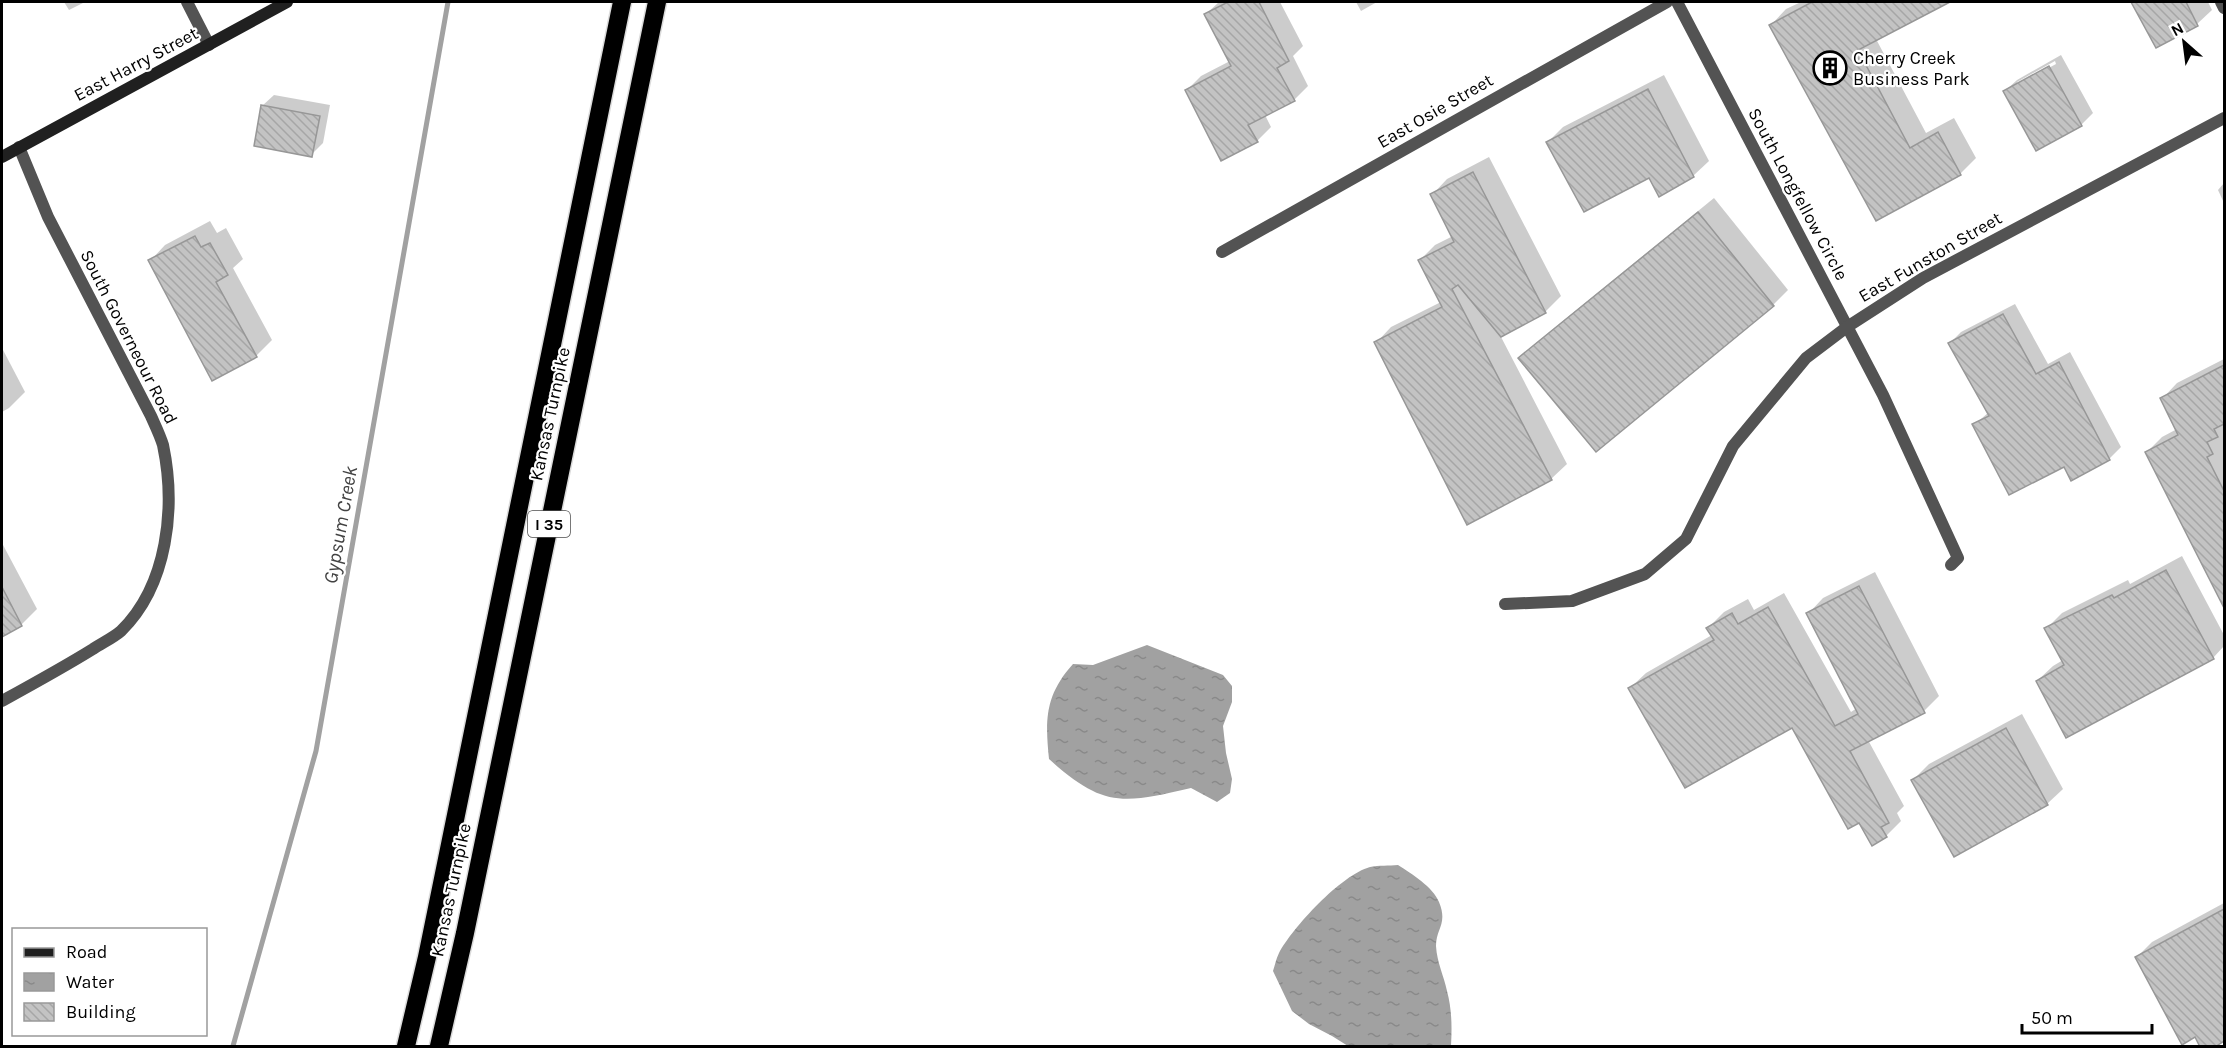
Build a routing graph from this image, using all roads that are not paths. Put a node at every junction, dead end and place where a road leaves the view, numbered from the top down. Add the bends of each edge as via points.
1 (187, 2) edge
2 (287, 2) edge
3 (622, 2) edge
4 (657, 2) edge
5 (1667, 2) edge
6 (1677, 2) edge
7 (2221, 2) edge
8 (2224, 8) edge
9 (209, 45) junction
10 (2224, 118) edge
11 (20, 147) junction
12 (2, 157) edge
13 (1222, 252) dead end
14 (1847, 327) junction
15 (1951, 565) dead end
16 (1504, 604) dead end
17 (2, 701) edge
18 (406, 1047) edge
19 (439, 1047) edge

1 - 9 street
2 - 9 main road, East Harry Street
3 - 18 highway, Kansas Turnpike / I 35
4 - 19 highway, Kansas Turnpike / I 35
5 - 13 street, East Osie Street
6 - 14 street, South Longfellow Circle
7 - 8 street
9 - 11 main road, East Harry Street
10 - 14 street, East Funston Street via 1923,278
11 - 12 main road, East Harry Street
11 - 17 street, South Governeour Road via 48,217 162,443 168,478 168,516 154,579 120,632
14 - 15 street, South Longfellow Circle via 1883,394 1958,558
14 - 16 street, East Funston Street via 1806,358 1759,413 1733,446 1686,539 1645,574 1572,601

